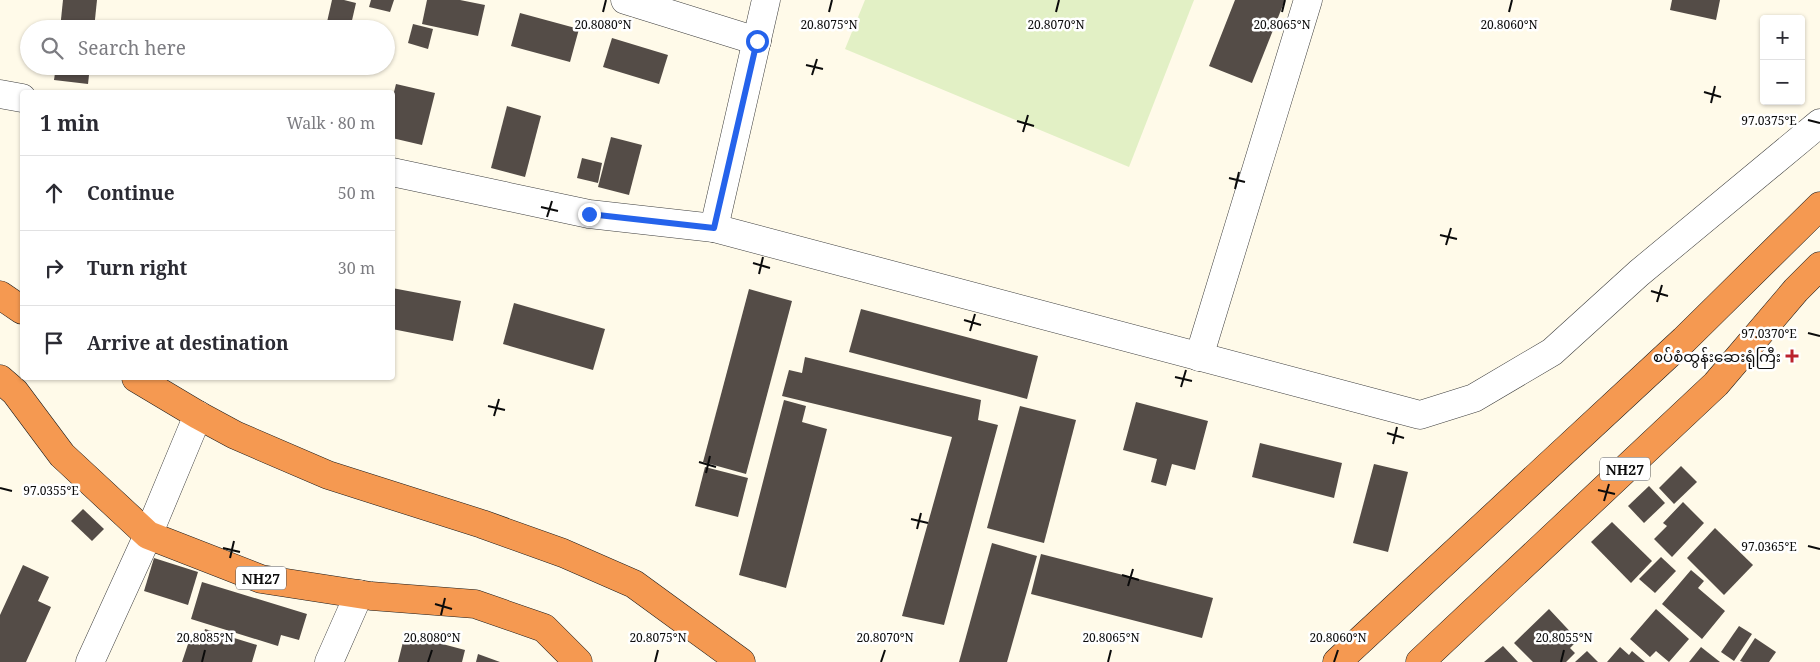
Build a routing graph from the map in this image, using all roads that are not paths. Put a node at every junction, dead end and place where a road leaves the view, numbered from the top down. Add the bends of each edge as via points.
1 (625, 0) edge
2 (766, 0) edge
3 (1308, 0) edge
4 (757, 41) junction
5 (0, 94) edge
6 (20, 98) edge
7 (1820, 123) edge
8 (395, 173) edge
9 (1820, 206) edge
10 (714, 228) junction
11 (1820, 266) edge
12 (0, 295) edge
13 (20, 309) edge
14 (1199, 357) junction
15 (0, 379) edge
16 (139, 380) edge
17 (198, 415) junction
18 (148, 536) junction
19 (359, 594) junction
20 (90, 662) edge
21 (330, 662) edge
22 (578, 662) edge
23 (740, 662) edge
24 (1337, 662) edge
25 (1420, 662) edge

1 - 4 street
2 - 4 street
3 - 14 street
4 - 10 street
5 - 6 street
7 - 14 street via 1639,273 1552,352 1474,398 1420,415
8 - 10 street via 589,214
9 - 24 highway via 1684,340
10 - 14 street
11 - 25 highway, NH27 via 1716,384
12 - 13 highway
15 - 18 highway, NH27 via 15,392 62,455
16 - 17 highway
17 - 18 street
17 - 23 highway via 328,475 482,524 563,553 634,584
18 - 19 highway, NH27 via 261,579
18 - 20 street
19 - 21 street
19 - 22 highway, NH27 via 475,604 544,628

